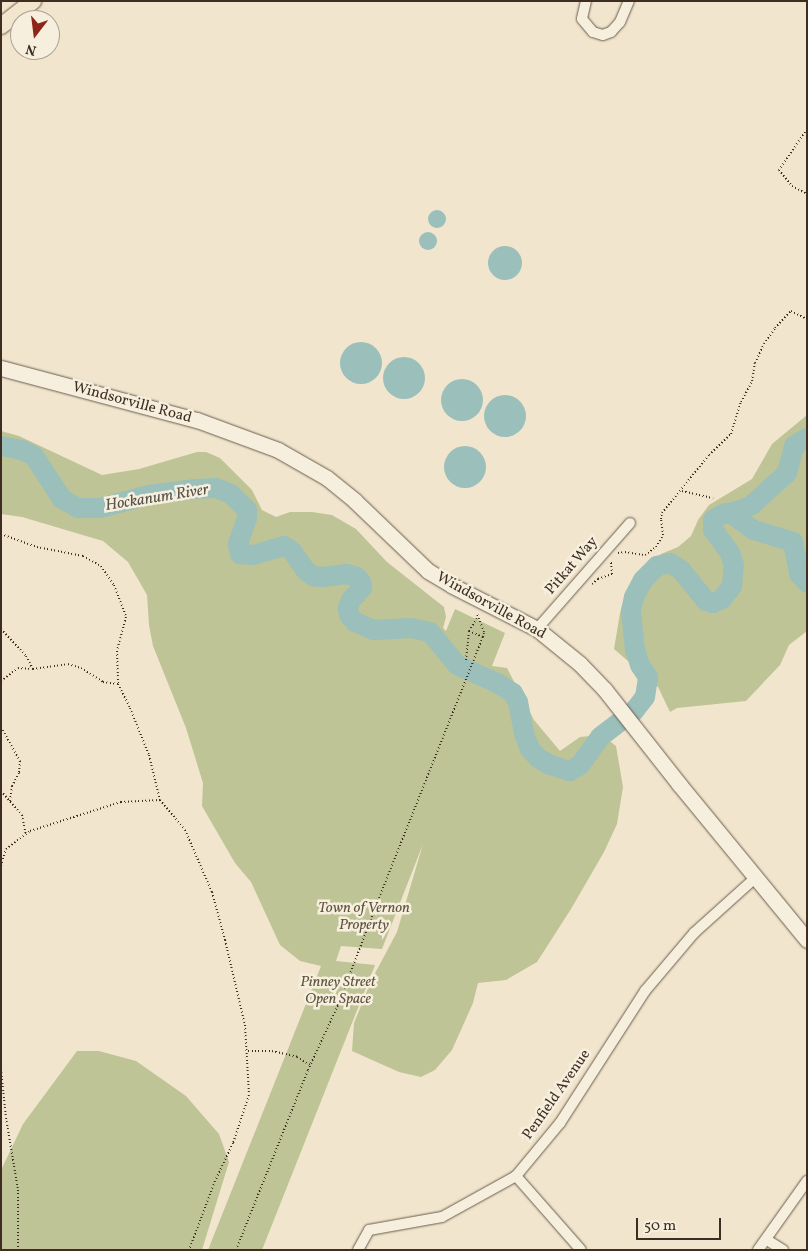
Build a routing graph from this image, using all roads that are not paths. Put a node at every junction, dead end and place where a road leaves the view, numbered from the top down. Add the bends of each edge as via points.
1 (33, 1) edge
2 (586, 1) edge
3 (629, 1) edge
4 (1, 26) edge
5 (1, 368) edge
6 (630, 523) dead end
7 (537, 629) junction
8 (755, 878) junction
9 (807, 940) edge
10 (516, 1176) junction
11 (807, 1181) edge
12 (767, 1240) junction
13 (358, 1250) edge
14 (581, 1250) edge
15 (758, 1250) edge
16 (783, 1250) edge

1 - 4 main road
2 - 3 street via 582,19 593,32 603,35 620,22
5 - 7 main road, Windsorville Road via 197,420 295,458 356,501 428,571
6 - 7 street, Pitkat Way
7 - 8 main road, Windsorville Road via 580,664 619,707
8 - 9 main road, Windsorville Road
8 - 10 street, Penfield Avenue via 694,933 645,991 560,1123
10 - 13 street, Penfield Avenue via 442,1217 369,1230
10 - 14 street
11 - 12 street
12 - 15 street
12 - 16 street

